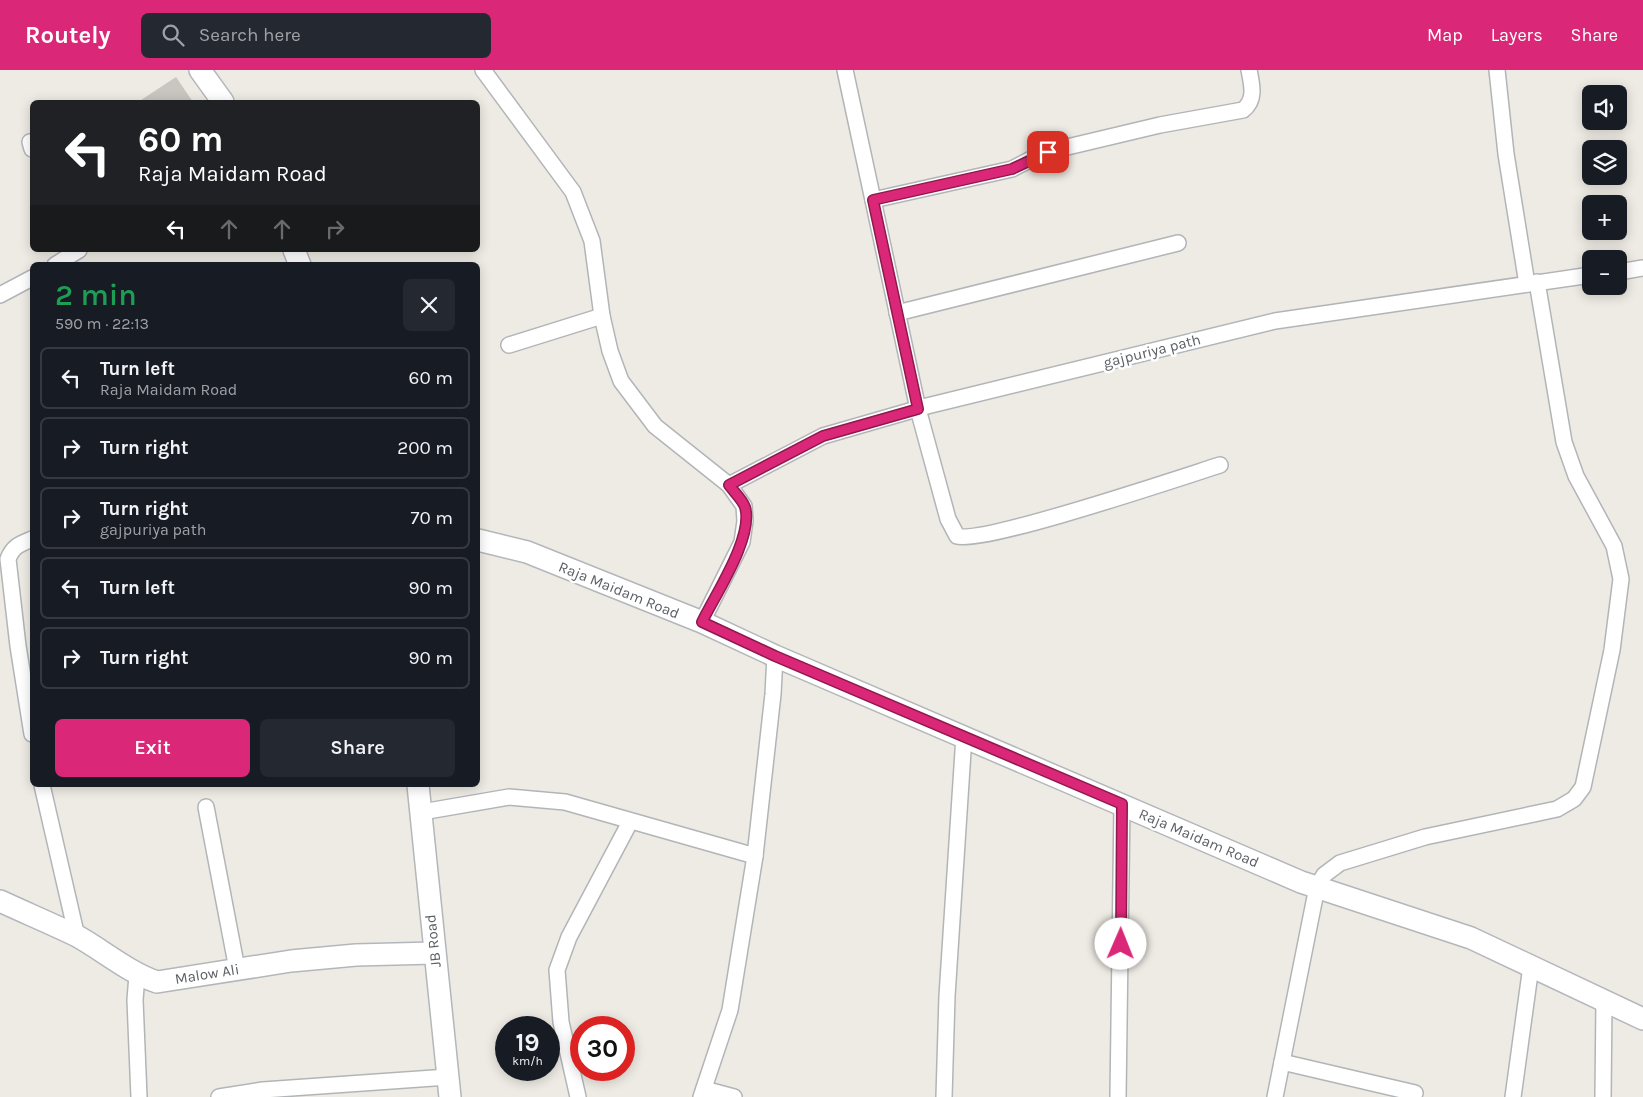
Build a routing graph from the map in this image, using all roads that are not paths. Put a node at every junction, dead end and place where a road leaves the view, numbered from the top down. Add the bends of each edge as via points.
1 (200, 70) edge
2 (484, 70) edge
3 (845, 70) edge
4 (1249, 70) edge
5 (1497, 70) edge
6 (222, 100) edge
7 (873, 200) junction
8 (1178, 243) dead end
9 (75, 252) edge
10 (60, 262) edge
11 (1643, 268) edge
12 (1627, 271) edge
13 (1582, 276) edge
14 (30, 279) edge
15 (1532, 283) junction
16 (0, 294) edge
17 (897, 313) junction
18 (602, 316) junction
19 (509, 345) dead end
20 (918, 409) junction
21 (1220, 465) dead end
22 (729, 485) junction
23 (30, 540) edge
24 (480, 540) edge
25 (702, 622) junction
26 (775, 656) junction
27 (30, 721) edge
28 (964, 736) junction
29 (42, 787) edge
30 (418, 787) edge
31 (1122, 804) junction
32 (206, 807) dead end
33 (422, 812) junction
34 (630, 822) junction
35 (755, 856) junction
36 (1317, 887) junction
37 (0, 901) edge
38 (78, 937) junction
39 (434, 953) junction
40 (1531, 966) junction
41 (237, 969) junction
42 (138, 975) junction
43 (1604, 1001) junction
44 (1643, 1019) edge
45 (1282, 1062) junction
46 (449, 1087) edge
47 (703, 1093) edge
48 (1415, 1093) dead end
49 (139, 1097) edge
50 (219, 1097) edge
51 (578, 1097) edge
52 (734, 1097) edge
53 (944, 1097) edge
54 (1118, 1097) edge
55 (1275, 1097) edge
56 (1513, 1097) edge
57 (1603, 1097) edge

1 - 6 street
2 - 18 street via 573,192 592,241
3 - 7 street
4 - 7 street via 1252,97 1242,110 1059,149 1012,169
5 - 15 street via 1506,154
7 - 17 street
8 - 17 street
9 - 10 street
11 - 12 street
13 - 15 street, gajpuriya path
14 - 16 street
15 - 20 street, gajpuriya path via 1274,321
15 - 36 street via 1564,442 1576,476 1614,546 1621,579 1612,650 1583,787 1574,800 1557,809 1425,837 1340,863 1324,875
17 - 20 street
18 - 19 street
18 - 22 street via 621,381 637,404 673,442
20 - 21 street via 951,529 962,538 1019,526
20 - 22 street, gajpuriya path via 823,436
22 - 25 street via 744,506 742,542
23 - 27 street via 11,550 8,560
24 - 25 street, Raja Maidam Road via 527,552
25 - 26 street, Raja Maidam Road
26 - 28 street, Raja Maidam Road
26 - 35 street
28 - 31 street, Raja Maidam Road
28 - 53 street
29 - 38 street
30 - 33 street, JB Road
31 - 36 street, Raja Maidam Road
31 - 54 street
32 - 41 street
33 - 34 street via 509,797 534,798 566,802
33 - 39 street, JB Road
34 - 35 street
34 - 51 street via 569,936 557,970 562,1022
35 - 47 street via 730,1010
36 - 40 street, Raja Maidam Road via 1472,938
36 - 45 street
37 - 38 street, Malow Ali
38 - 42 street, Malow Ali
39 - 41 street, Malow Ali via 356,955
39 - 46 street, JB Road
40 - 43 street, Raja Maidam Road
40 - 56 street
41 - 42 street, Malow Ali via 157,982
42 - 49 street via 135,1000
43 - 44 street, Raja Maidam Road
43 - 57 street
45 - 48 street
45 - 55 street
46 - 50 street via 263,1090
47 - 52 street

